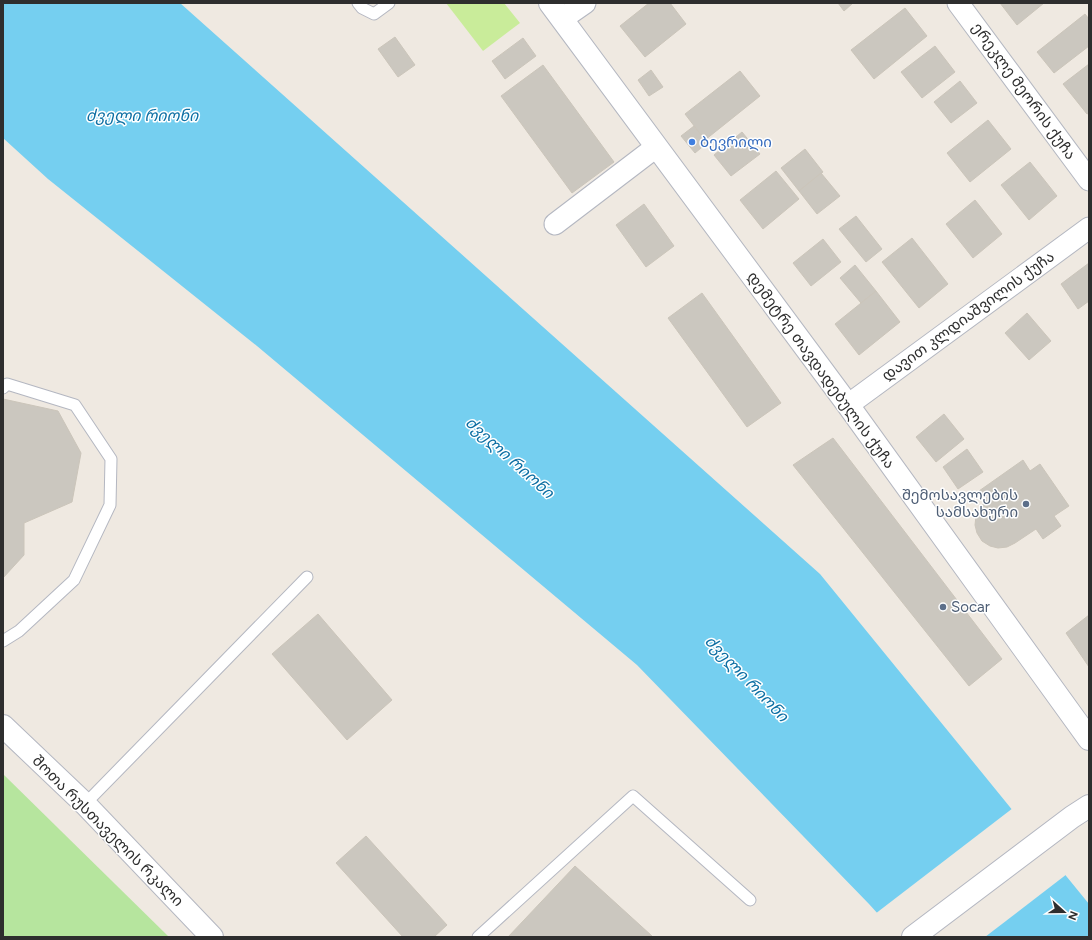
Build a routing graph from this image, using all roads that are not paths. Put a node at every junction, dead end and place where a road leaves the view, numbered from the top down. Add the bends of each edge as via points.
1 (358, 3) edge
2 (389, 3) edge
3 (584, 3) edge
4 (958, 3) edge
5 (556, 11) edge
6 (656, 147) junction
7 (1089, 180) edge
8 (555, 224) dead end
9 (1089, 228) edge
10 (3, 388) edge
11 (848, 405) junction
12 (307, 577) dead end
13 (3, 641) edge
14 (3, 726) edge
15 (1089, 739) edge
16 (85, 804) junction
17 (1081, 812) edge
18 (750, 900) dead end
19 (212, 937) edge
20 (478, 937) edge
21 (913, 937) edge

1 - 2 lane via 374,14
3 - 5 street
4 - 7 street, ერეკლე მეორის ქუჩა
5 - 6 street, დემეტრე თავდადებულის ქუჩა
6 - 8 street
6 - 11 street, დემეტრე თავდადებულის ქუჩა
9 - 11 street, დავით კლდიაშვილის ქუჩა
10 - 13 lane via 7,384 75,405 111,459 110,505 74,580 19,631
11 - 15 street, დემეტრე თავდადებულის ქუჩა
12 - 16 lane
14 - 16 street, შოთა რუსთაველის რკალი
16 - 19 street, შოთა რუსთაველის რკალი
17 - 21 street
18 - 20 lane via 633,796

